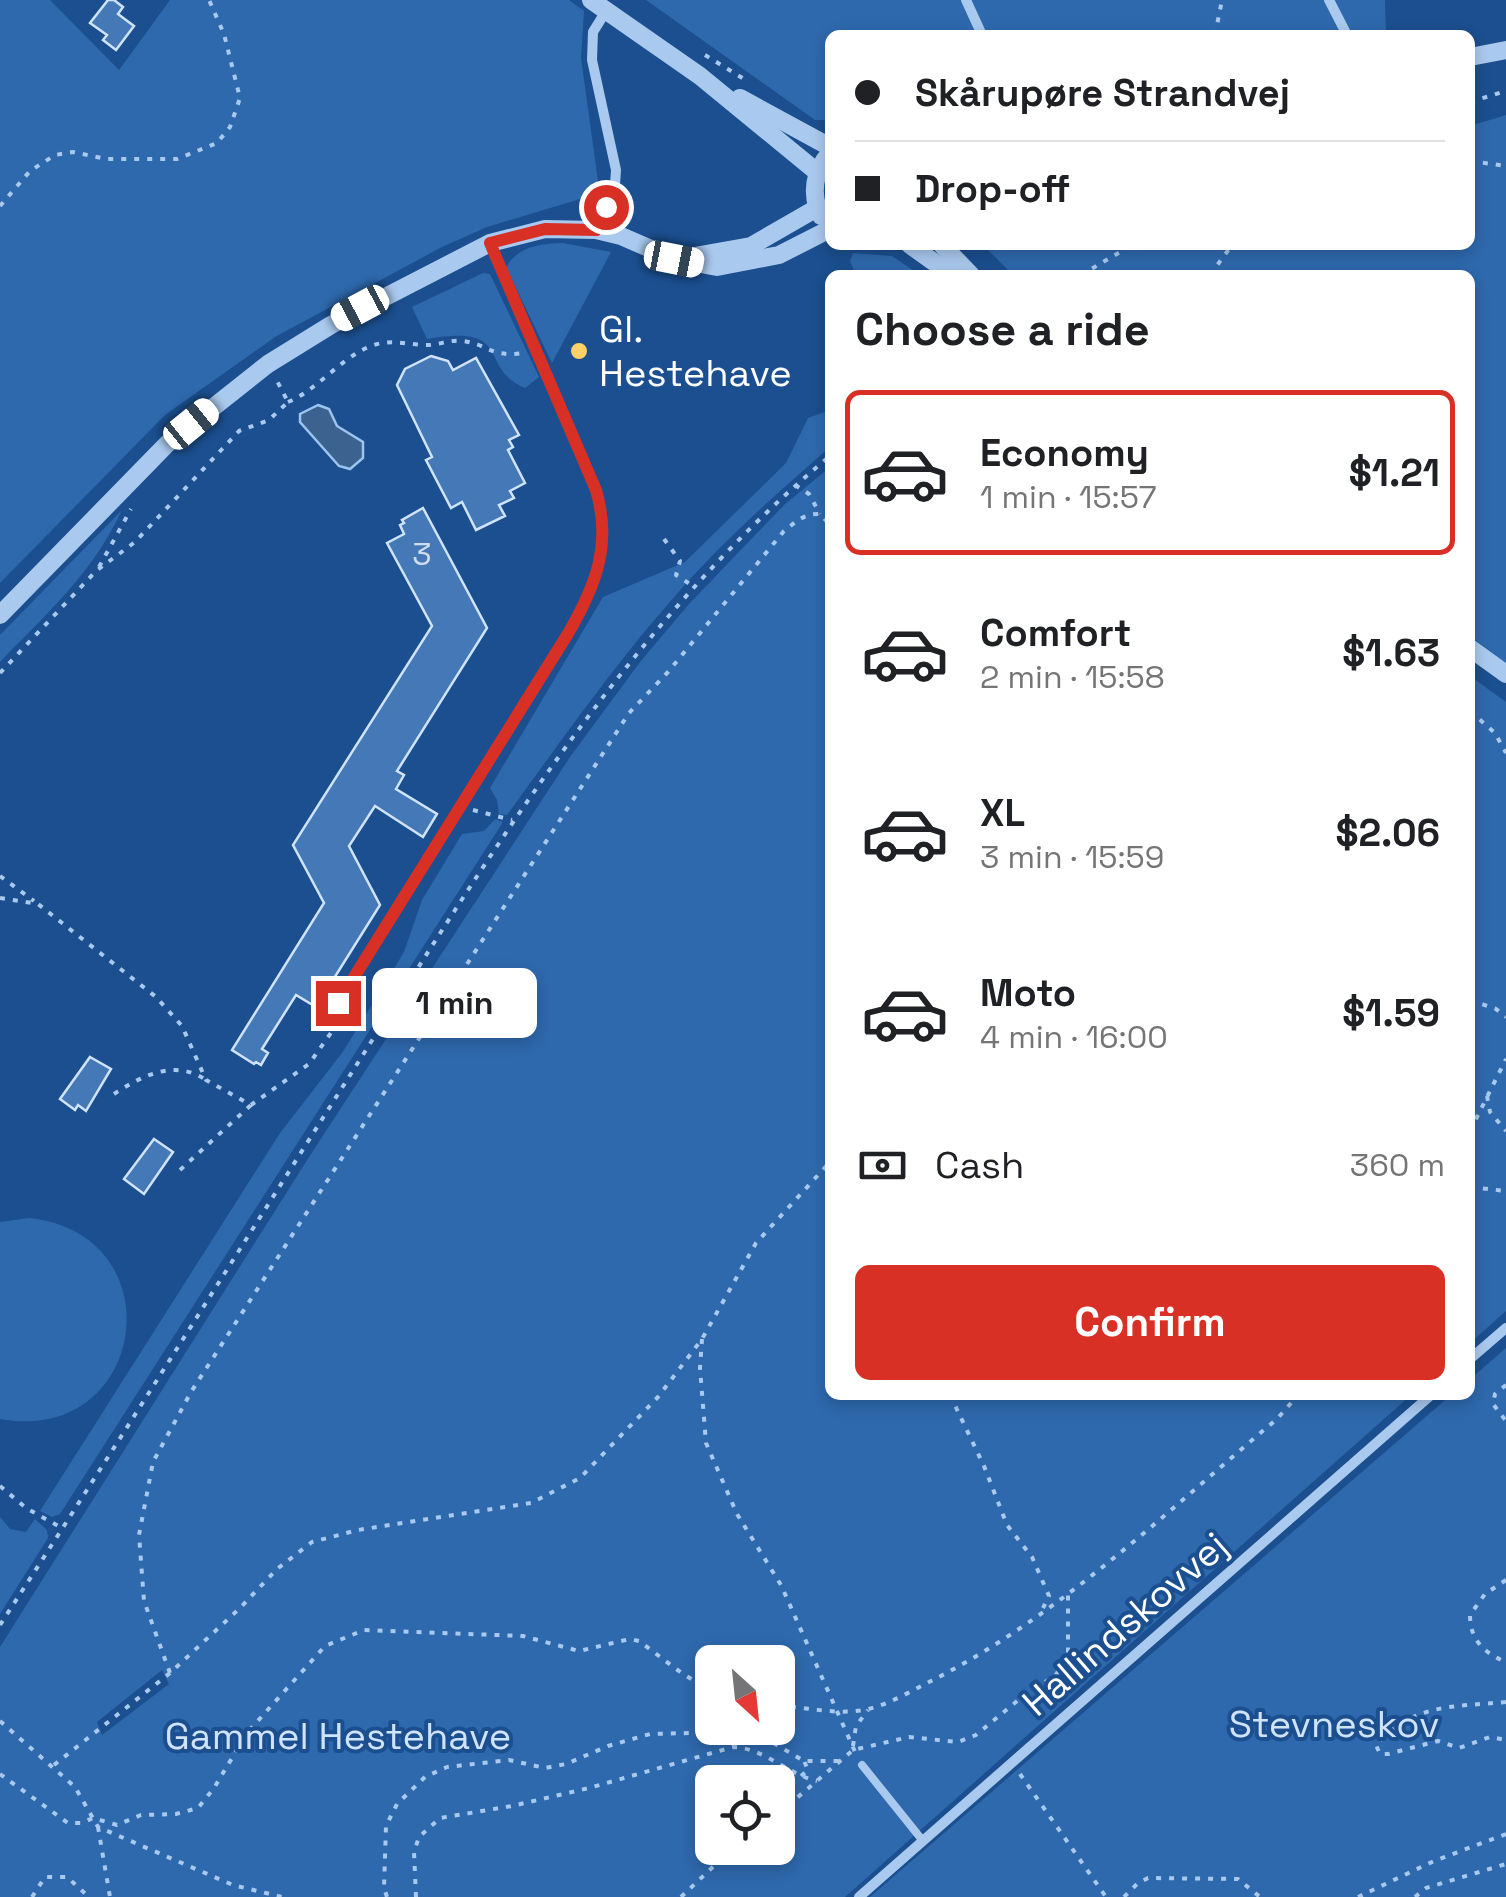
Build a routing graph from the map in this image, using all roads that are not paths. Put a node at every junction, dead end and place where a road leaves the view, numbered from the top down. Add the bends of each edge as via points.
1 (966, 0) edge
2 (1328, 0) edge
3 (598, 5) edge
4 (980, 30) edge
5 (1344, 30) edge
6 (1506, 50) edge
7 (1475, 56) edge
8 (700, 76) junction
9 (825, 147) edge
10 (825, 159) edge
11 (818, 172) junction
12 (817, 208) junction
13 (825, 220) edge
14 (596, 230) junction
15 (825, 231) edge
16 (490, 243) junction
17 (917, 250) edge
18 (947, 250) edge
19 (674, 259) junction
20 (945, 270) edge
21 (966, 270) edge
22 (0, 615) edge
23 (1475, 652) edge
24 (1506, 674) edge
25 (338, 1003) road end
26 (1506, 1328) edge
27 (1475, 1355) edge
28 (1424, 1400) edge
29 (862, 1765) road end
30 (923, 1842) junction
31 (859, 1897) edge

1 - 4 street
2 - 5 street
3 - 8 street
3 - 14 street via 592,60 616,170
6 - 7 street
8 - 9 street
8 - 11 street
10 - 11 street
11 - 12 street
12 - 13 street
12 - 19 street via 751,246
14 - 16 street via 545,229
14 - 19 street
15 - 19 street via 748,263 717,267
16 - 22 street via 330,324 268,364 167,444
16 - 25 lane via 596,490 603,514 600,566 569,632
17 - 20 street
18 - 21 street
23 - 24 street
26 - 27 street
28 - 30 street, Hallindskovvej
29 - 30 lane
30 - 31 street, Hallindskovvej

